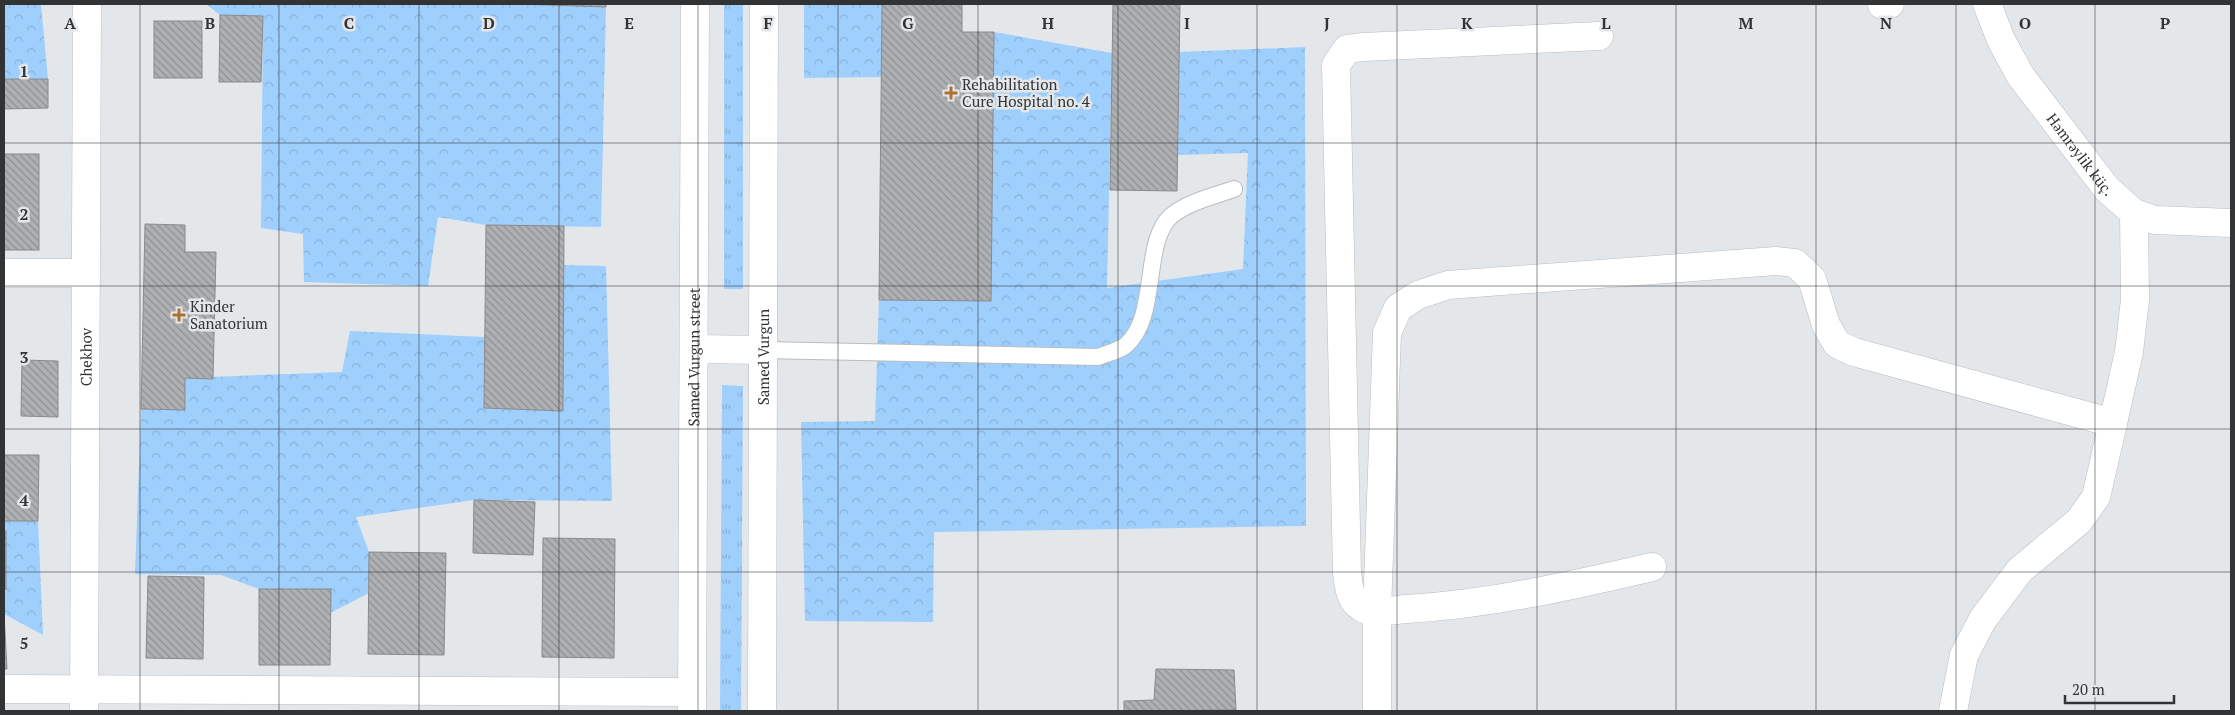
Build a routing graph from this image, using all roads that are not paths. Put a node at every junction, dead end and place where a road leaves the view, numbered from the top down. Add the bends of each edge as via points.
1 (87, 4) edge
2 (694, 4) edge
3 (764, 4) edge
4 (1987, 4) edge
5 (1599, 36) dead end
6 (1234, 189) dead end
7 (2134, 213) junction
8 (2231, 222) edge
9 (4, 273) edge
10 (84, 273) junction
11 (694, 349) junction
12 (763, 350) junction
13 (2114, 423) junction
14 (1652, 567) dead end
15 (1377, 611) junction
16 (4, 689) edge
17 (84, 700) edge
18 (692, 701) edge
19 (762, 711) edge
20 (1377, 711) edge
21 (1953, 711) edge

1 - 10 street, Chekhov
2 - 11 street, Samed Vurgun street
3 - 12 street, Samed Vurgun
4 - 7 street, Həmrəylik küç. via 2020,75 2107,189
5 - 15 street via 1363,47 1346,49 1336,65 1347,574 1350,595 1361,608
6 - 12 lane via 1188,206 1170,217 1160,232 1141,324 1126,345 1098,357
7 - 8 street, Həmrəylik küç. via 2174,222
7 - 13 street via 2135,300 2129,352
9 - 10 street
10 - 17 street, Chekhov
11 - 12 street
11 - 18 street, Samed Vurgun street
12 - 19 street, Samed Vurgun
13 - 15 street via 1854,352 1837,344 1826,325 1812,279 1795,263 1776,260 1448,284 1418,295 1398,308 1388,333
13 - 21 street via 2096,497 2080,521 2020,570 1983,619 1964,655
14 - 15 street via 1529,595 1440,607
15 - 20 street
16 - 17 street
17 - 18 street

